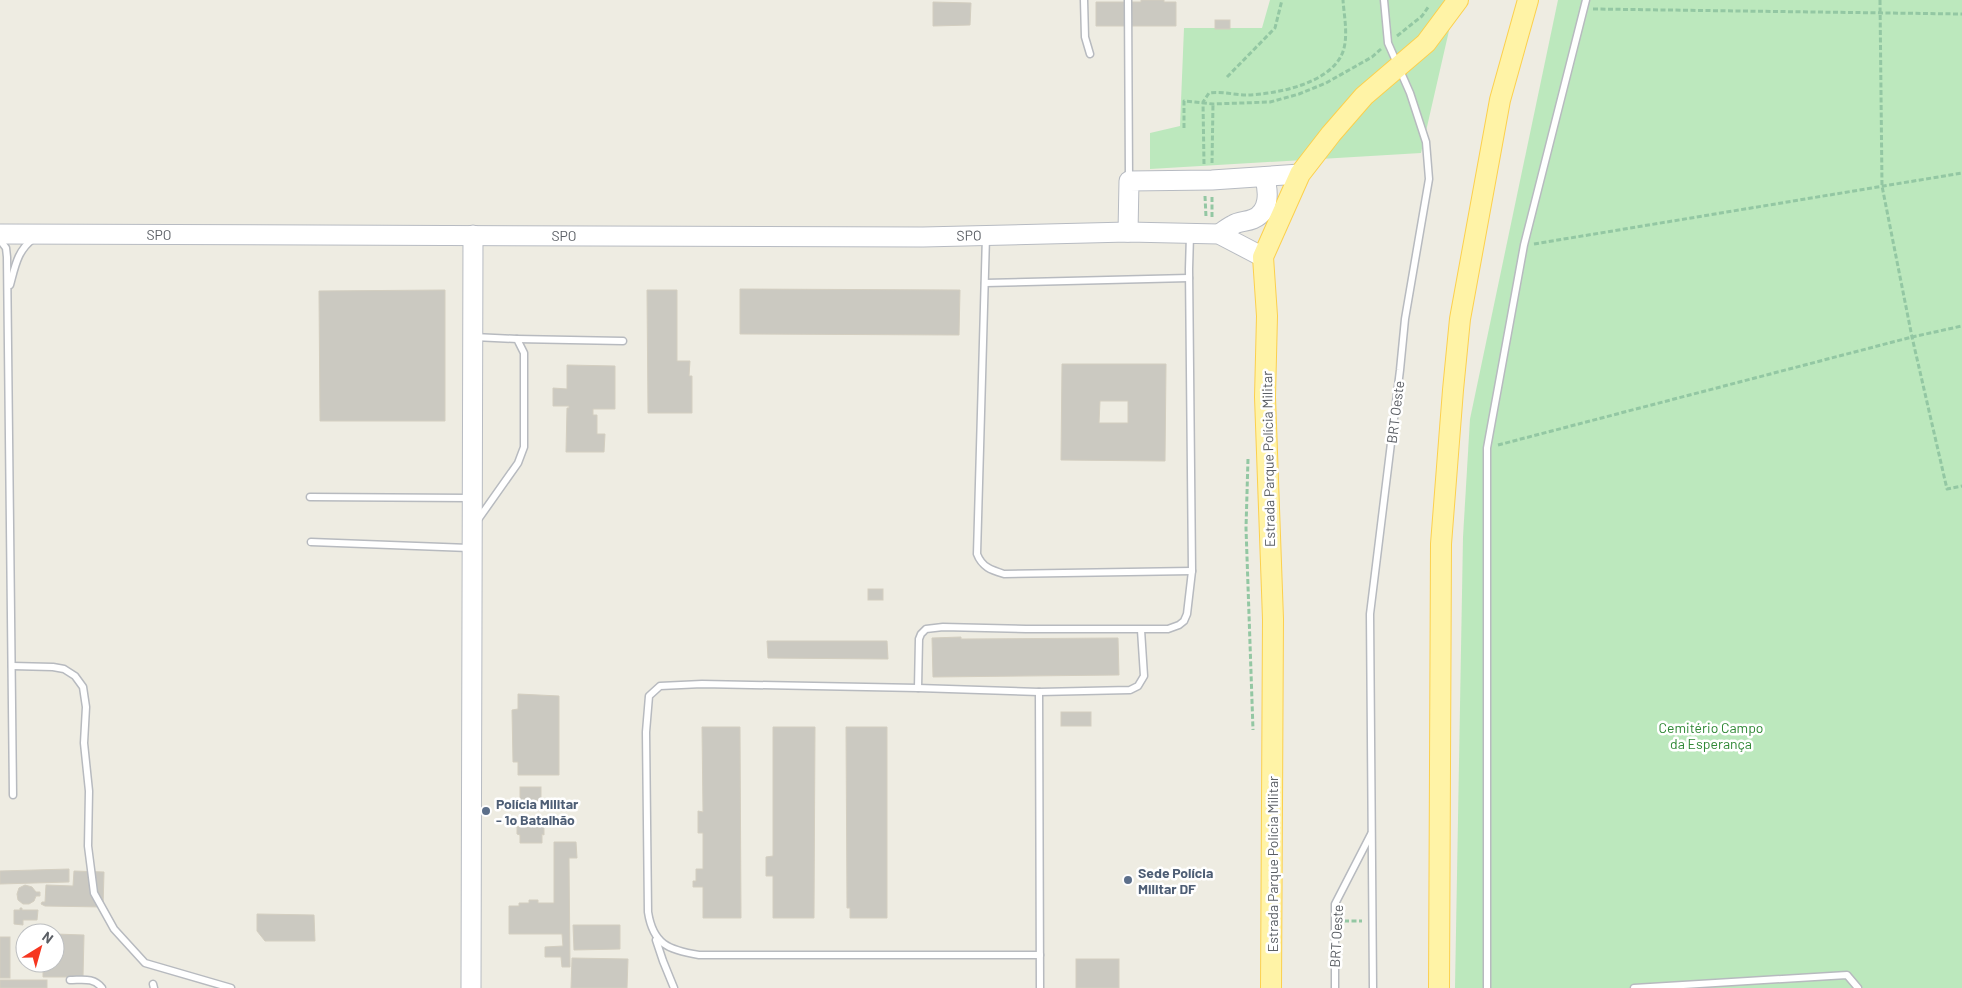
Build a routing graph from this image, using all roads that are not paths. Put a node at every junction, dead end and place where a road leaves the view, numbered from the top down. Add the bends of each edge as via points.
1 (1084, 0) edge
2 (1128, 0) edge
3 (1384, 0) edge
4 (1458, 0) edge
5 (1528, 0) edge
6 (1586, 0) edge
7 (1090, 54) dead end
8 (1398, 67) junction
9 (1300, 174) junction
10 (1264, 177) junction
11 (1129, 181) junction
12 (1128, 232) junction
13 (0, 234) edge
14 (40, 234) junction
15 (1190, 234) junction
16 (1219, 234) junction
17 (473, 235) junction
18 (986, 235) junction
19 (0, 240) edge
20 (1263, 257) junction
21 (1189, 278) junction
22 (985, 283) junction
23 (8, 296) junction
24 (473, 336) junction
25 (517, 339) junction
26 (623, 340) dead end
27 (310, 497) dead end
28 (473, 498) junction
29 (473, 526) junction
30 (311, 542) dead end
31 (473, 548) junction
32 (1192, 571) junction
33 (1141, 630) junction
34 (12, 666) junction
35 (918, 688) junction
36 (1038, 692) junction
37 (13, 795) dead end
38 (1372, 833) junction
39 (655, 934) junction
40 (1040, 956) junction
41 (70, 980) dead end
42 (102, 988) edge
43 (231, 988) edge
44 (471, 988) edge
45 (674, 988) edge
46 (1040, 988) edge
47 (1271, 988) edge
48 (1335, 988) edge
49 (1373, 988) edge
50 (1439, 988) edge
51 (1487, 988) edge
52 (1634, 988) edge
53 (1858, 988) edge

1 - 7 lane via 1085,37
2 - 11 lane
3 - 8 lane, BRT Oeste via 1388,43
4 - 8 main road, Estrada Parque Polícia Militar via 1426,42
5 - 50 main road via 1504,84 1460,319 1441,544
6 - 51 lane via 1524,245 1487,448
8 - 9 main road, Estrada Parque Polícia Militar via 1364,96
8 - 38 lane, BRT Oeste via 1426,142 1429,179 1405,319 1370,614
9 - 10 street
9 - 20 main road, Estrada Parque Polícia Militar
10 - 11 street
10 - 16 street via 1268,200 1264,211
11 - 12 street
12 - 15 street, SPO
12 - 18 street, SPO
13 - 14 street, SPO
14 - 17 street, SPO
14 - 23 lane via 23,248
15 - 16 street, SPO
15 - 21 lane
16 - 20 street, SPO
17 - 18 street, SPO
17 - 24 street
18 - 22 lane
19 - 23 lane via 6,248
20 - 47 main road, Estrada Parque Polícia Militar via 1273,619
21 - 22 lane
21 - 32 lane
22 - 32 lane via 977,554 982,563 1004,574
23 - 34 lane
24 - 25 lane
24 - 28 street
25 - 26 lane
25 - 29 lane via 524,353 524,447 518,463
27 - 28 lane
28 - 29 street
29 - 31 street
30 - 31 lane
31 - 44 street
32 - 33 lane via 1188,614 1184,621 1168,629
33 - 35 lane via 926,629 919,638
33 - 36 lane via 1144,676 1134,689
34 - 37 lane
34 - 43 lane via 64,670 75,676 83,687 89,791 88,846 94,893 114,929 145,963
35 - 36 lane
35 - 39 lane via 664,685 652,692 646,732 646,808 648,912
36 - 40 lane
38 - 48 lane, BRT Oeste via 1335,904
38 - 49 lane, BRT Oeste
39 - 40 lane via 671,949 699,955
39 - 45 lane
40 - 46 lane
41 - 42 lane via 91,980
52 - 53 lane via 1847,975

